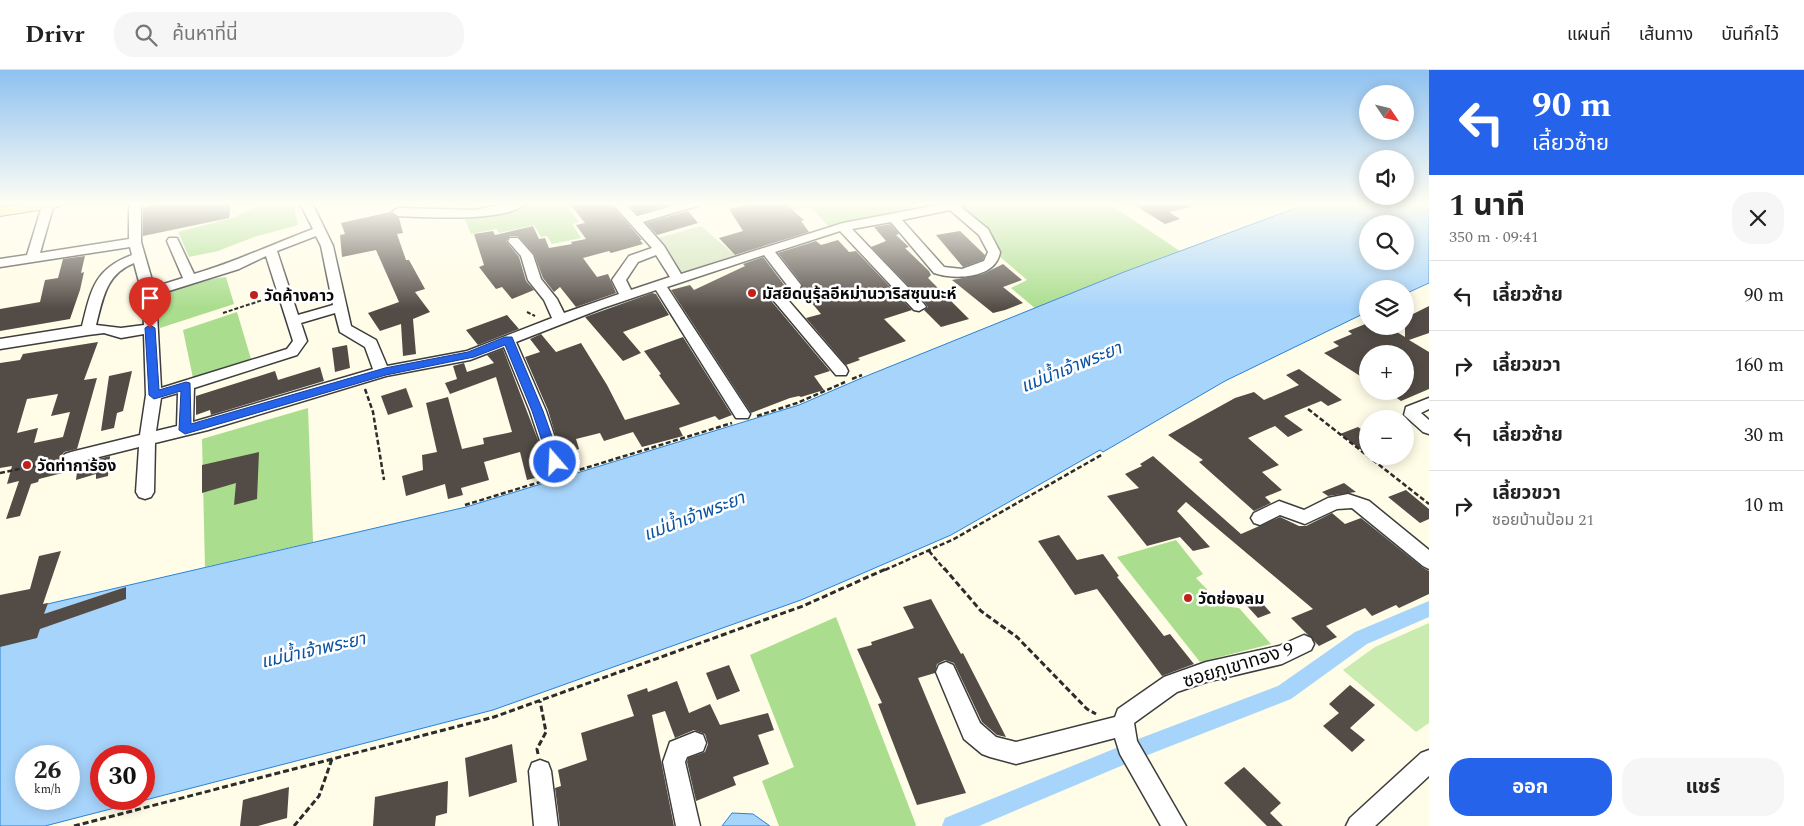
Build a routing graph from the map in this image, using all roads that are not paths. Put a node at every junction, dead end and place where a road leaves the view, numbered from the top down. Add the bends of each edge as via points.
1 (40, 238) edge
2 (135, 238) edge
3 (299, 238) edge
4 (325, 238) edge
5 (651, 238) edge
6 (806, 238) edge
7 (854, 238) edge
8 (912, 238) edge
9 (988, 238) edge
10 (173, 241) dead end
11 (514, 241) dead end
12 (135, 242) junction
13 (270, 249) junction
14 (660, 249) junction
15 (767, 250) junction
16 (140, 256) junction
17 (32, 258) junction
18 (0, 263) edge
19 (190, 280) junction
20 (678, 280) junction
21 (660, 286) junction
22 (149, 293) junction
23 (627, 296) junction
24 (919, 307) dead end
25 (342, 311) junction
26 (560, 319) junction
27 (293, 321) junction
28 (150, 328) junction
29 (88, 330) junction
30 (508, 340) junction
31 (0, 344) edge
32 (385, 372) junction
33 (841, 372) dead end
34 (186, 386) junction
35 (154, 395) junction
36 (1429, 403) edge
37 (744, 417) road end
38 (1423, 424) edge
39 (185, 430) junction
40 (147, 440) junction
41 (71, 458) road end
42 (555, 462) dead end
43 (145, 492) dead end
44 (1260, 518) dead end
45 (1429, 561) edge
46 (1304, 644) dead end
47 (946, 672) dead end
48 (1122, 726) junction
49 (695, 743) dead end
50 (1429, 761) edge
51 (540, 771) road end
52 (546, 826) edge
53 (688, 826) edge
54 (1174, 826) edge
55 (1358, 826) edge

1 - 17 street
2 - 12 street
3 - 13 street
4 - 25 street
5 - 14 street
6 - 15 street
7 - 24 street
8 - 9 street via 939,270 951,275 986,267 993,261
10 - 19 street
11 - 26 street via 527,255 535,280
12 - 16 street
12 - 17 street
13 - 19 street via 234,266
13 - 27 street
14 - 20 street
14 - 23 street via 633,259 619,280
15 - 20 street
15 - 33 street via 794,285 792,291 781,296 781,301
16 - 22 street
16 - 29 lane via 116,266 100,280
17 - 18 street
19 - 22 street
20 - 21 street
21 - 23 street
21 - 37 street
22 - 28 street
23 - 26 street
25 - 27 street
25 - 32 street via 345,329 364,336 376,348 381,370
26 - 30 street
27 - 34 street via 300,342 292,352
28 - 29 street via 121,333
28 - 35 street
29 - 31 street
30 - 32 street via 470,355
30 - 42 street via 535,403
32 - 39 street
34 - 35 street
34 - 39 street
35 - 40 street
36 - 38 street via 1412,410 1412,415
39 - 40 street
40 - 41 street
40 - 43 street
44 - 45 street via 1278,508 1305,517 1344,499 1354,500
46 - 48 street, ซอยภูเขาทอง 9 via 1282,655 1206,672 1171,684 1137,706 1126,716
47 - 48 street via 972,731 990,746 1016,753
48 - 54 street via 1128,746
49 - 53 street via 678,750 674,762
50 - 55 street
51 - 52 street

